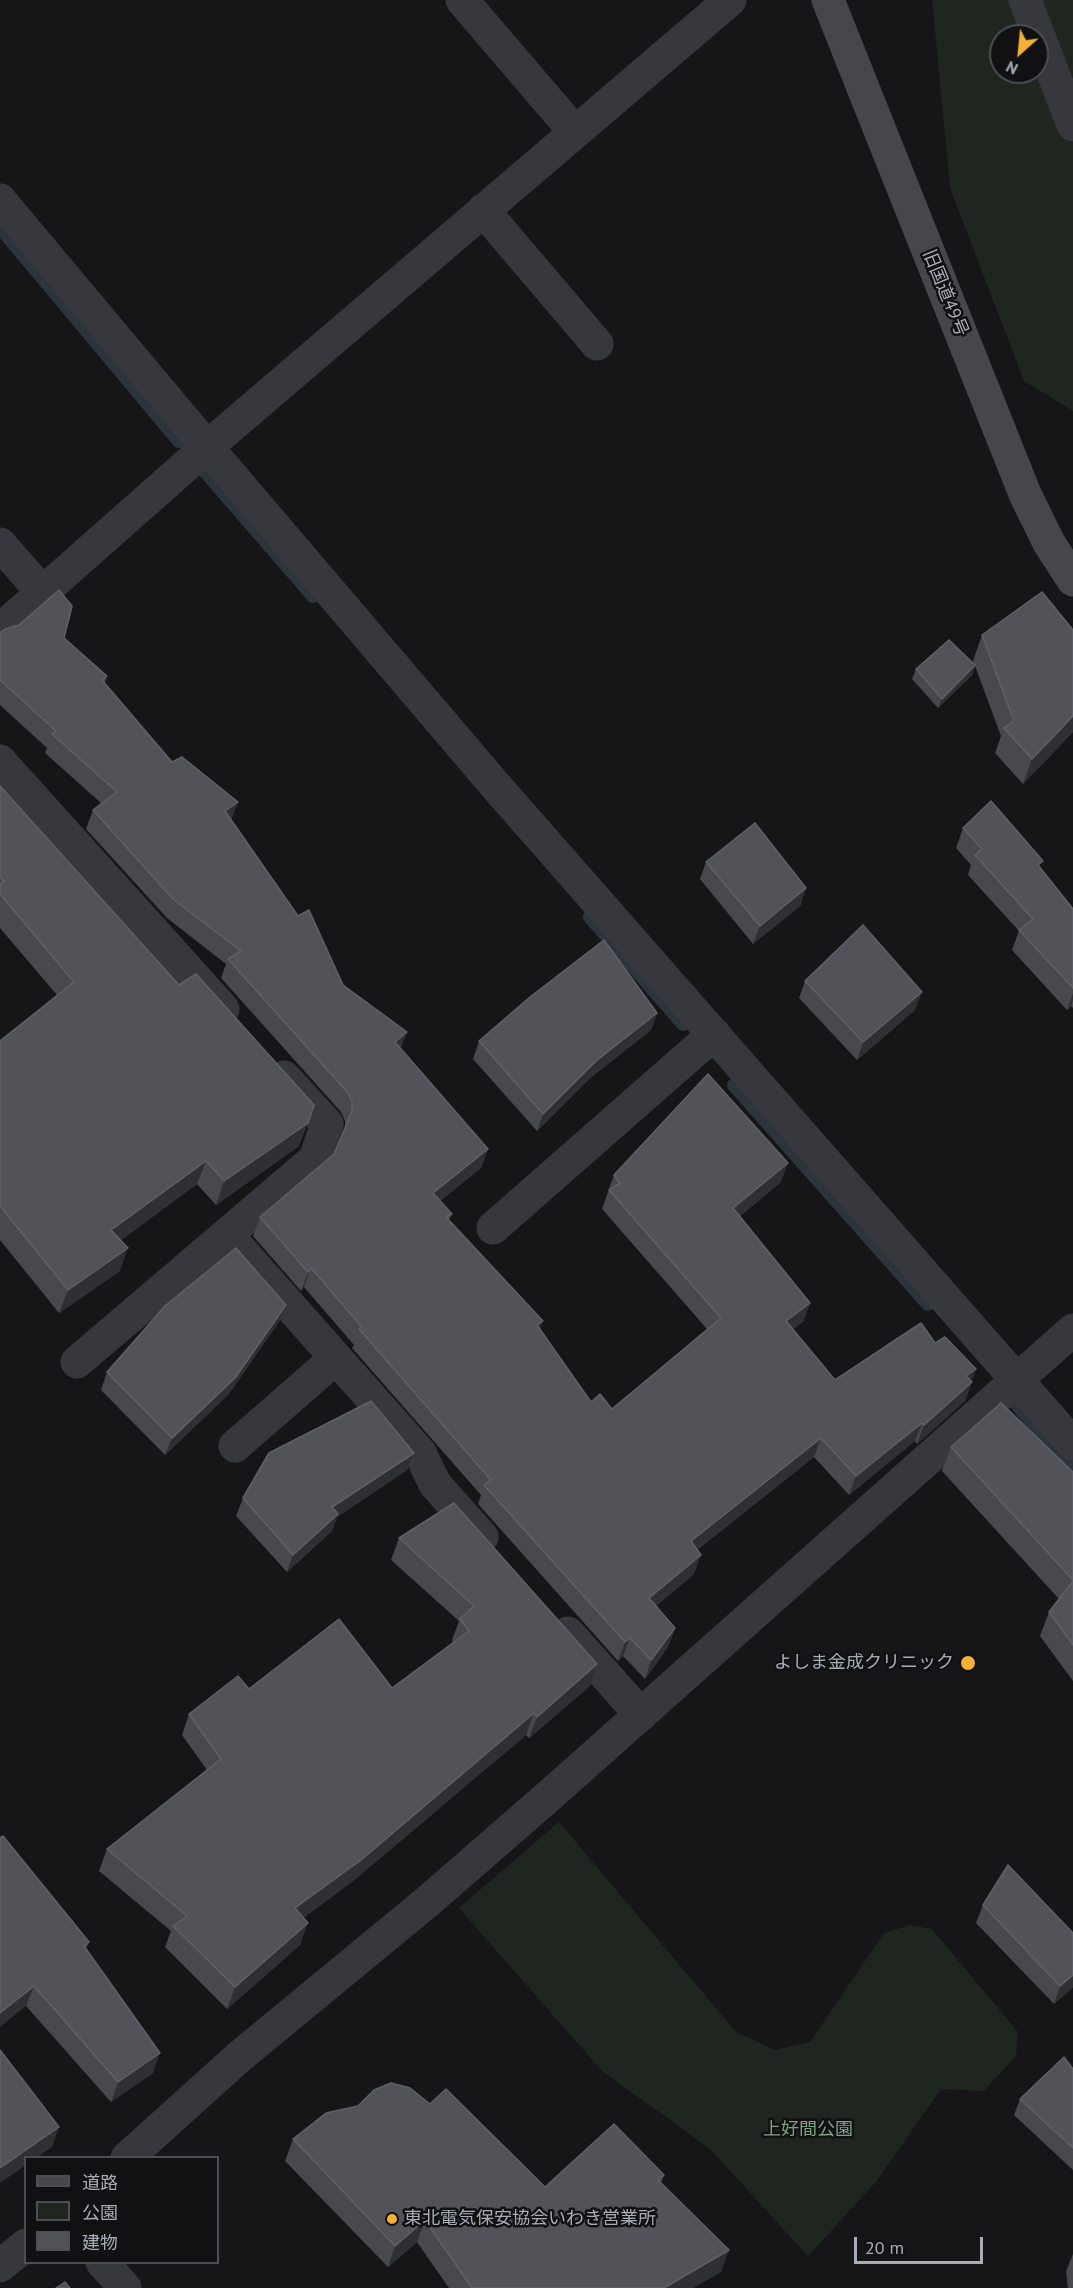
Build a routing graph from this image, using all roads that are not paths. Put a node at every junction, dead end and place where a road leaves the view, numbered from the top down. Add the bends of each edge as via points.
1 (462, 0) edge
2 (730, 0) edge
3 (828, 0) edge
4 (1025, 0) edge
5 (1070, 110) edge
6 (573, 131) junction
7 (0, 200) edge
8 (483, 210) junction
9 (597, 344) dead end
10 (207, 447) junction
11 (0, 544) edge
12 (1073, 580) edge
13 (42, 593) junction
14 (0, 630) edge
15 (0, 761) edge
16 (714, 1034) junction
17 (493, 1228) dead end
18 (236, 1245) dead end
19 (1073, 1330) edge
20 (336, 1358) junction
21 (77, 1362) dead end
22 (1018, 1379) junction
23 (1073, 1444) edge
24 (235, 1446) dead end
25 (501, 1559) edge
26 (547, 1610) edge
27 (641, 1714) junction
28 (129, 2156) edge
29 (24, 2247) edge
30 (104, 2264) edge
31 (0, 2266) edge
32 (125, 2288) edge

1 - 6 street
2 - 6 street
3 - 12 street, 旧国道49号 via 1025,494
4 - 5 street
6 - 8 street
7 - 10 street
8 - 9 street
8 - 10 street
10 - 13 street
10 - 16 street
11 - 13 street
13 - 14 street
15 - 21 street via 327,1125 315,1159
16 - 17 street
16 - 22 street
18 - 20 street
19 - 22 street
20 - 24 street
20 - 25 street via 420,1453 435,1484
22 - 23 street
22 - 27 street
26 - 27 street
27 - 28 street via 427,1902 239,2057
29 - 31 street
30 - 32 street

